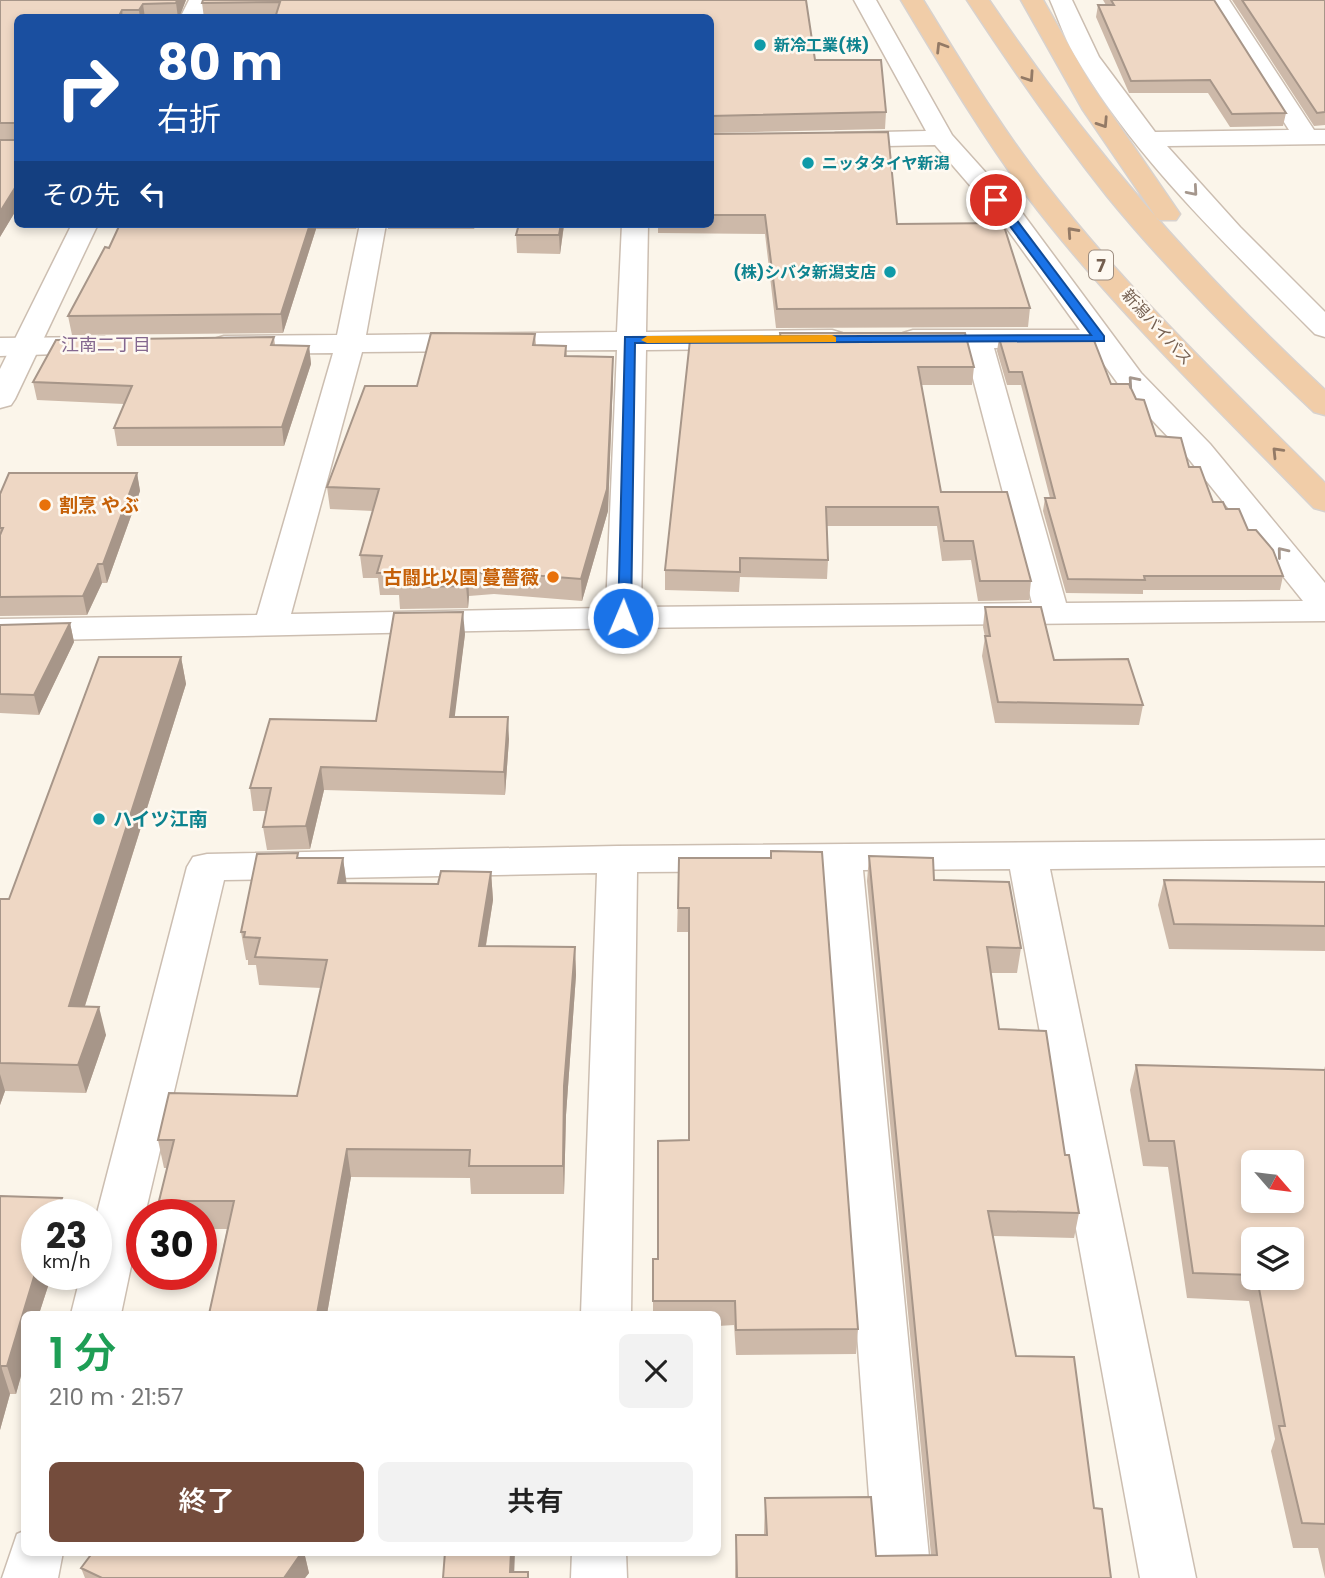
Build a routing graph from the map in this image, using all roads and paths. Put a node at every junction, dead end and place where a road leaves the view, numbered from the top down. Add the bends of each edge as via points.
1 (865, 0) edge
2 (912, 0) edge
3 (978, 0) edge
4 (1032, 0) edge
5 (1061, 0) edge
6 (1218, 0) edge
7 (1315, 137) edge
8 (942, 138) junction
9 (1148, 139) junction
10 (806, 141) edge
11 (83, 228) edge
12 (372, 228) edge
13 (635, 228) edge
14 (1325, 328) edge
15 (1100, 338) junction
16 (977, 339) junction
17 (629, 340) junction
18 (350, 343) junction
19 (201, 345) edge
20 (133, 346) edge
21 (13, 347) edge
22 (1262, 347) junction
23 (0, 399) edge
24 (1325, 406) edge
25 (1325, 501) edge
26 (1325, 605) edge
27 (1325, 611) edge
28 (1052, 614) junction
29 (623, 618) junction
30 (271, 625) junction
31 (0, 631) edge
32 (1325, 853) edge
33 (1027, 855) junction
34 (842, 858) junction
35 (617, 859) junction
36 (97, 1311) edge
37 (606, 1311) edge
38 (35, 1556) edge
39 (599, 1556) edge
40 (30, 1578) edge
41 (599, 1578) edge
42 (903, 1578) edge
43 (1168, 1578) edge

1 - 8 street
25 -> 2 highway, 新潟バイパス / 7 via 1181,354 1056,215 966,87
3 -> 22 highway via 1035,86 1139,217
4 -> 22 highway via 1055,47 1106,127
5 - 9 street via 1087,56
6 - 7 street
7 - 9 street
8 - 10 street
8 - 15 street via 1014,220
9 -> 14 street via 1233,236
11 - 21 street
12 - 18 street
13 - 17 street
15 - 16 street
26 -> 15 street
16 - 17 street
16 - 28 street
17 - 18 street
17 - 29 street
18 - 19 street
18 - 30 street
20 - 21 street
21 - 23 street
22 - 24 highway
27 - 28 street
28 - 29 street
29 - 30 street
30 - 31 street
32 - 33 street
33 - 34 street
33 - 43 street
34 - 35 street
34 - 42 street
35 - 36 street via 207,867
35 - 37 street
38 - 40 street
39 - 41 street

